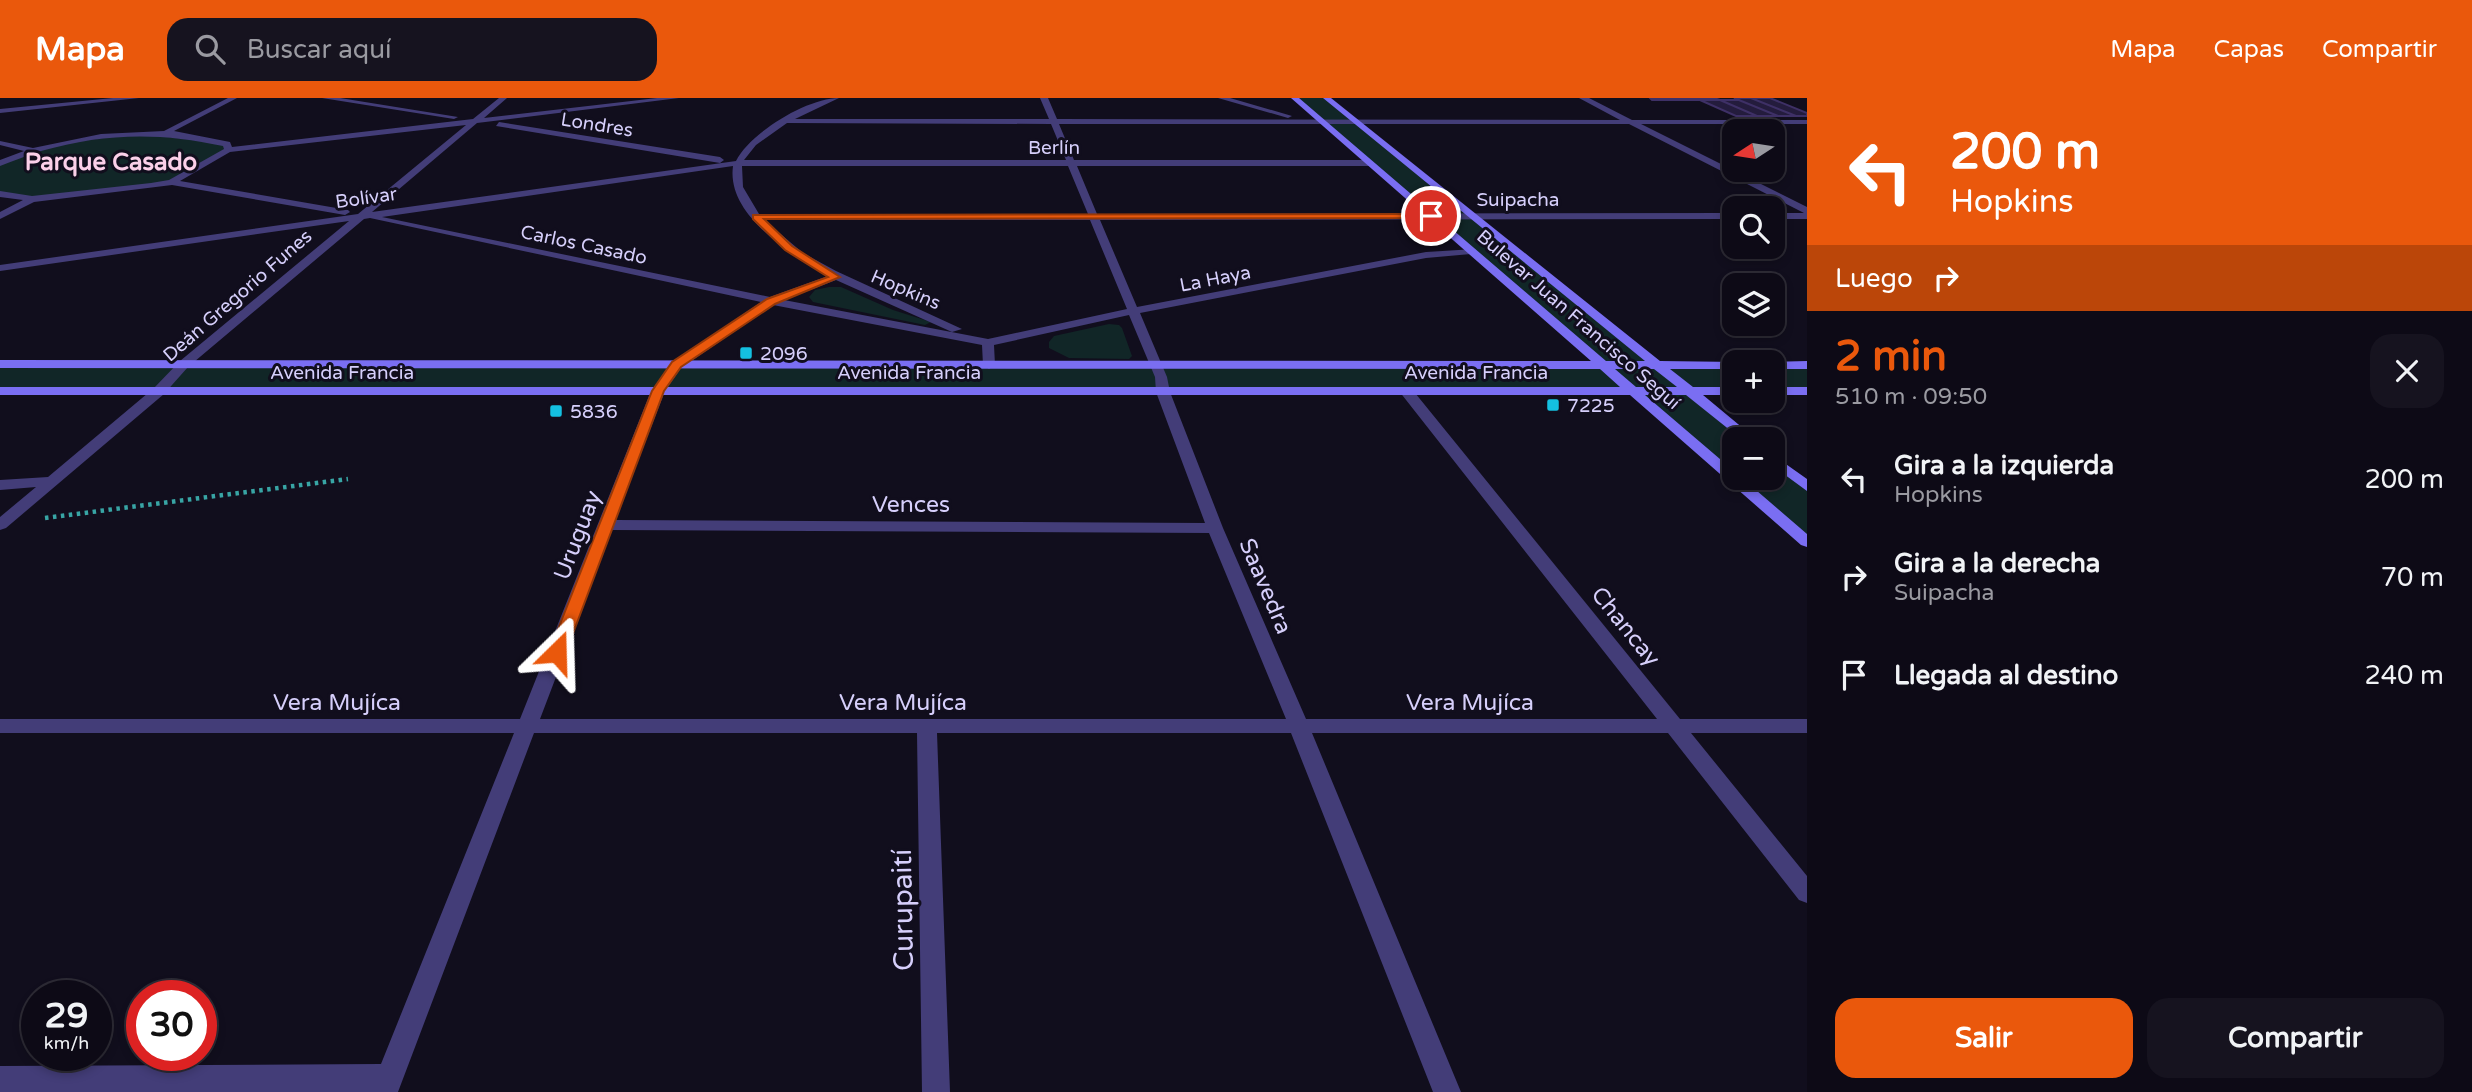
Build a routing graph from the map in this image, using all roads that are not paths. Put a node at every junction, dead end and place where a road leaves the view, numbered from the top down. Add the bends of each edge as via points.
1 (99, 98) edge
2 (135, 98) edge
3 (233, 98) edge
4 (326, 98) edge
5 (503, 98) edge
6 (675, 98) edge
7 (835, 98) edge
8 (1044, 98) edge
9 (1222, 98) edge
10 (1295, 98) edge
11 (1326, 98) edge
12 (1583, 98) edge
13 (363, 100) edge
14 (638, 100) edge
15 (89, 102) junction
16 (0, 111) edge
17 (476, 120) junction
18 (782, 121) junction
19 (1807, 121) edge
20 (1312, 122) junction
21 (1323, 122) junction
22 (1357, 122) junction
23 (1631, 122) junction
24 (1055, 123) junction
25 (165, 133) junction
26 (0, 143) edge
27 (229, 149) junction
28 (30, 150) junction
29 (1071, 162) junction
30 (0, 163) edge
31 (738, 163) junction
32 (1369, 163) junction
33 (172, 182) junction
34 (0, 194) edge
35 (32, 199) junction
36 (1807, 211) edge
37 (362, 215) junction
38 (0, 216) edge
39 (1431, 216) junction
40 (1473, 216) junction
41 (1722, 216) edge
42 (1785, 216) edge
43 (1807, 216) edge
44 (756, 217) junction
45 (1094, 217) junction
46 (1471, 251) junction
47 (0, 268) edge
48 (835, 277) junction
49 (771, 301) junction
50 (1133, 311) junction
51 (988, 343) junction
52 (0, 364) edge
53 (184, 364) junction
54 (677, 365) junction
55 (989, 365) junction
56 (1156, 365) junction
57 (1603, 365) junction
58 (1657, 365) junction
59 (1722, 365) edge
60 (1785, 365) edge
61 (1807, 365) edge
62 (0, 391) edge
63 (159, 391) junction
64 (658, 391) junction
65 (1406, 391) junction
66 (1633, 391) junction
67 (1689, 391) junction
68 (1722, 391) edge
69 (1785, 391) edge
70 (1807, 391) edge
71 (1163, 392) junction
72 (1734, 427) edge
73 (1785, 469) edge
74 (52, 481) junction
75 (0, 485) edge
76 (1807, 486) edge
77 (1, 524) edge
78 (608, 526) junction
79 (1215, 528) junction
80 (1807, 542) edge
81 (0, 726) edge
82 (1675, 726) junction
83 (1807, 726) edge
84 (527, 727) junction
85 (927, 727) junction
86 (1299, 727) junction
87 (1807, 893) edge
88 (0, 1079) edge
89 (387, 1085) edge
90 (936, 1092) edge
91 (1447, 1092) edge

1 - 15 street
2 - 15 street
3 - 25 street
4 - 13 street, Londres
5 - 17 street, Deán Gregorio Funes
6 - 14 street
7 - 18 street
8 - 24 street, Saavedra
9 - 20 street
10 - 21 main road, Bulevar Juan Francisco Seguí
11 - 22 main road, Bulevar Juan Francisco Seguí
12 - 23 street
13 - 17 street, Londres
14 - 17 street
15 - 16 street
17 - 27 street
17 - 31 street, Londres
17 - 37 street, Deán Gregorio Funes
18 - 24 street
18 - 31 street
19 - 23 street
20 - 21 street
20 - 24 street
21 - 22 street
21 - 32 main road, Bulevar Juan Francisco Seguí
22 - 23 street
22 - 40 main road, Bulevar Juan Francisco Seguí
23 - 36 street
24 - 29 street, Saavedra
25 - 27 street via 227,144
25 - 28 street
26 - 28 street
27 - 33 street
28 - 30 street
29 - 31 street, Berlín
29 - 32 street, Berlín
29 - 45 street, Saavedra
31 - 37 street, Bolívar
31 - 44 street, Hopkins via 742,199
32 - 39 main road, Bulevar Juan Francisco Seguí
33 - 35 street
33 - 37 street, Carlos Casado
34 - 35 street
35 - 38 street
37 - 47 street, Bolívar
37 - 49 street, Carlos Casado
37 - 53 street, Deán Gregorio Funes
39 - 40 street, Suipacha
39 - 45 street, Suipacha
39 - 46 main road, Bulevar Juan Francisco Seguí
40 - 41 street, Suipacha
40 - 58 main road, Bulevar Juan Francisco Seguí
42 - 43 street
44 - 45 street, Suipacha
44 - 48 street, Hopkins via 789,248
45 - 50 street, Saavedra
46 - 50 street, La Haya via 1426,255
46 - 57 main road, Bulevar Juan Francisco Seguí
48 - 49 street, Uruguay
48 - 51 street, Hopkins
49 - 51 street, Carlos Casado
49 - 54 street, Uruguay
50 - 51 street, La Haya
50 - 56 street, Saavedra
51 - 55 street
52 - 53 main road, Avenida Francia
53 - 54 main road, Avenida Francia
53 - 63 street, Deán Gregorio Funes
54 - 55 main road, Avenida Francia
54 - 64 street, Uruguay
55 - 56 main road, Avenida Francia
56 - 57 main road, Avenida Francia
56 - 71 street, Saavedra
57 - 58 main road, Avenida Francia
57 - 66 main road, Bulevar Juan Francisco Seguí
58 - 59 main road, Avenida Francia
58 - 67 main road, Bulevar Juan Francisco Seguí
60 - 61 main road
62 - 63 main road, Avenida Francia
63 - 64 main road, Avenida Francia
63 - 74 street, Deán Gregorio Funes
64 - 71 main road, Avenida Francia
64 - 78 street, Uruguay
65 - 66 main road, Avenida Francia
65 - 71 main road, Avenida Francia
65 - 82 street, Chancay
66 - 67 main road, Avenida Francia
66 - 80 main road, Bulevar Juan Francisco Seguí
67 - 68 main road, Avenida Francia
67 - 72 main road, Bulevar Juan Francisco Seguí
69 - 70 main road
71 - 79 street, Saavedra
73 - 76 main road
74 - 75 street
74 - 77 street, Deán Gregorio Funes
78 - 79 street, Vences
78 - 84 street, Uruguay
79 - 86 street, Saavedra
81 - 84 street, Vera Mujíca
82 - 83 street, Vera Mujíca
82 - 86 street, Vera Mujíca
82 - 87 street, Chancay
84 - 85 street, Vera Mujíca
84 - 89 street, Uruguay
85 - 86 street, Vera Mujíca
85 - 90 street, Curupaití
86 - 91 street, Saavedra
88 - 89 street

